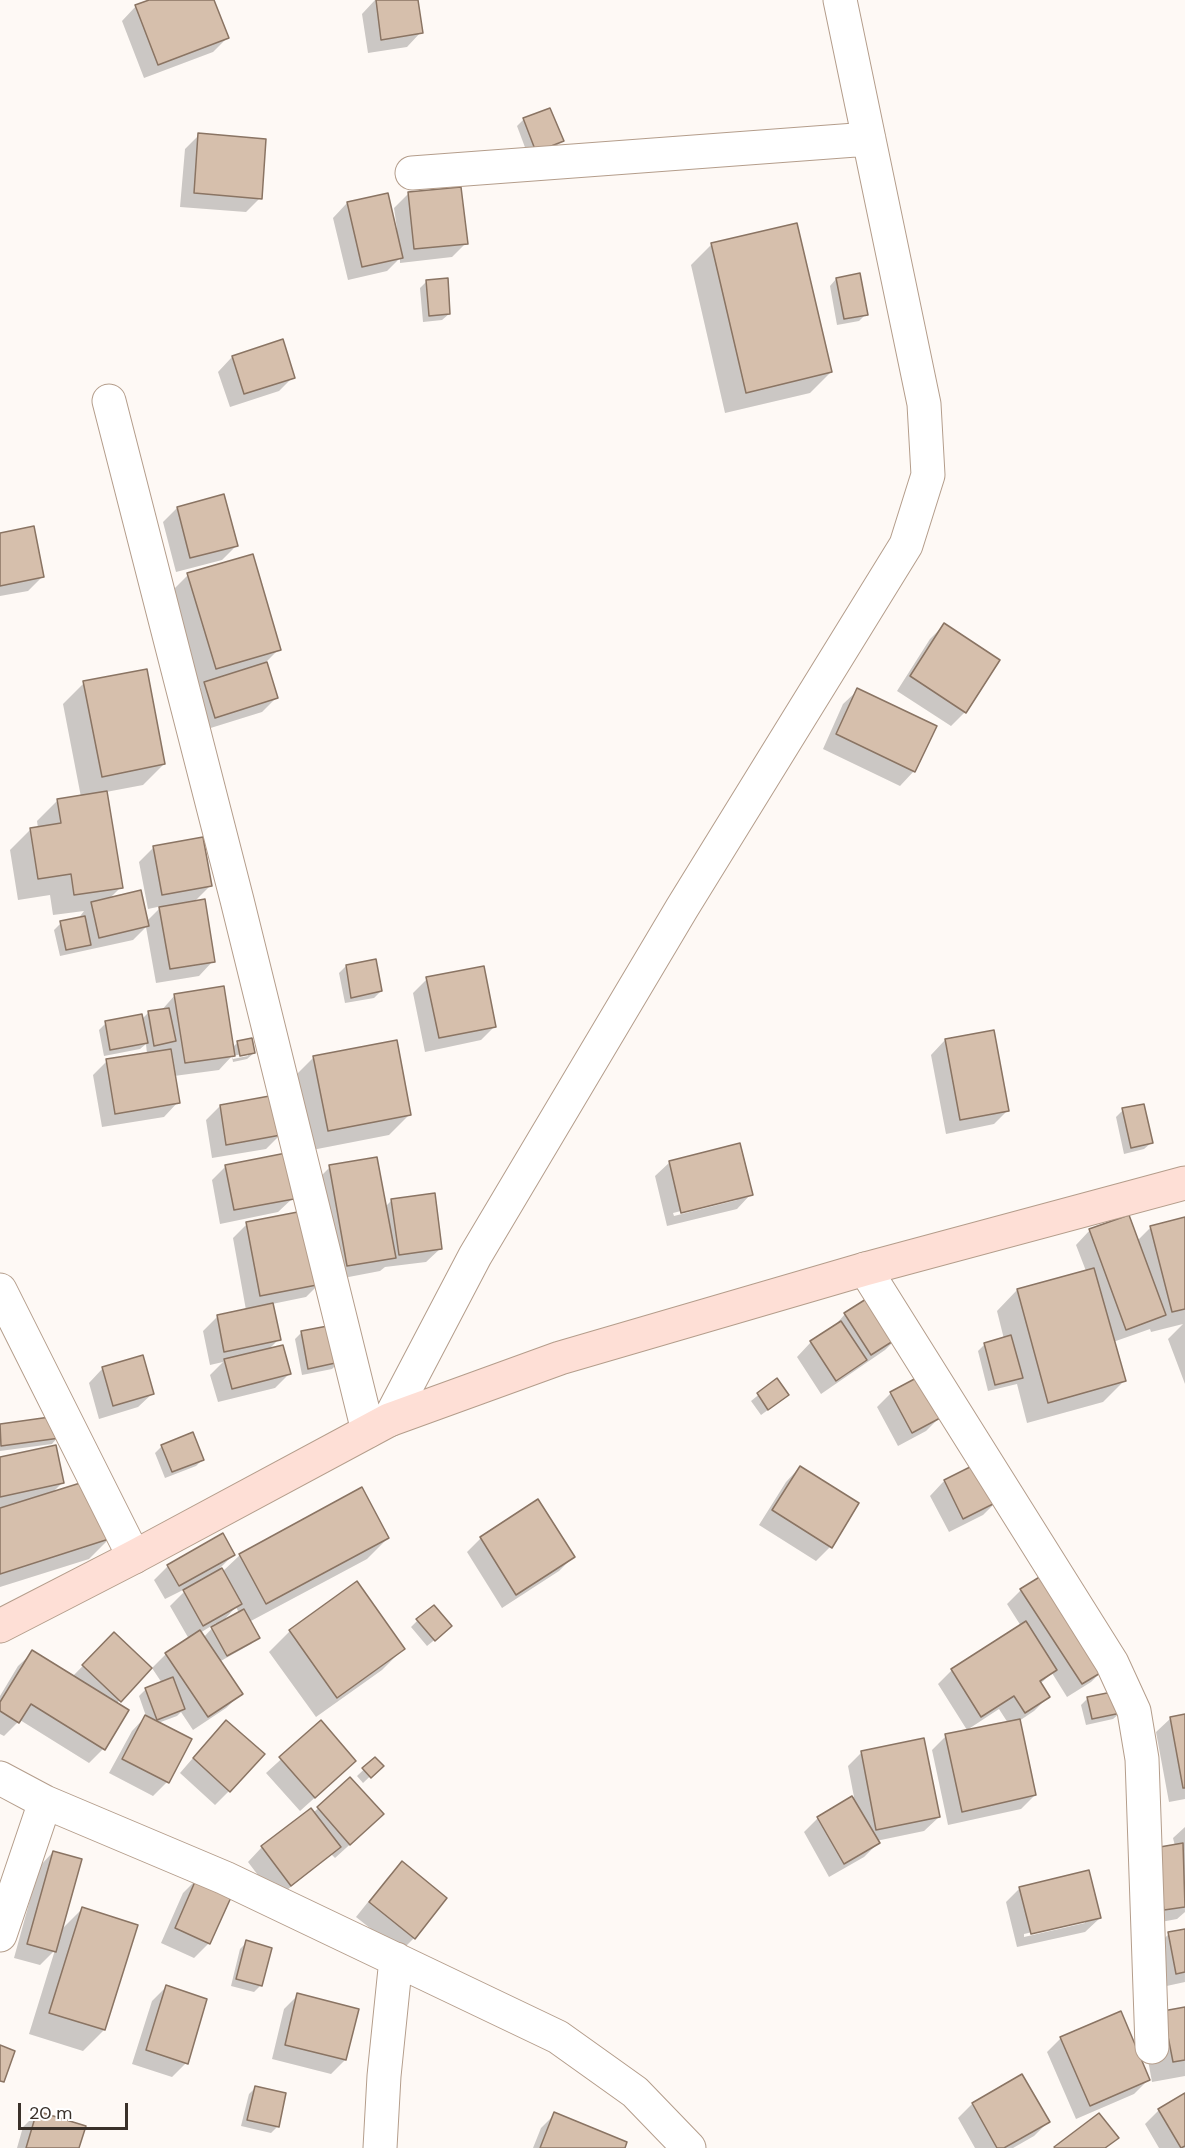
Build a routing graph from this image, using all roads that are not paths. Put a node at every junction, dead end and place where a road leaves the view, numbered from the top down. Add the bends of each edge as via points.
1 (840, 0) edge
2 (870, 139) junction
3 (412, 173) dead end
4 (110, 401) dead end
5 (1185, 1183) edge
6 (865, 1269) junction
7 (0, 1290) edge
8 (379, 1425) junction
9 (134, 1557) junction
10 (0, 1626) edge
11 (0, 1778) edge
12 (45, 1802) junction
13 (0, 1935) edge
14 (396, 1959) junction
15 (1152, 2047) dead end
16 (380, 2148) edge
17 (689, 2148) edge

1 - 2 street
2 - 3 street
2 - 8 street via 924,404 928,475 906,545 682,908
4 - 8 street via 237,900
5 - 6 street
6 - 8 street via 560,1358
6 - 15 street via 1112,1663 1134,1711 1142,1759
7 - 9 street
8 - 9 street
9 - 10 street
11 - 12 street
12 - 13 street
12 - 14 street via 225,1878
14 - 16 street
14 - 17 street via 558,2037 635,2092

